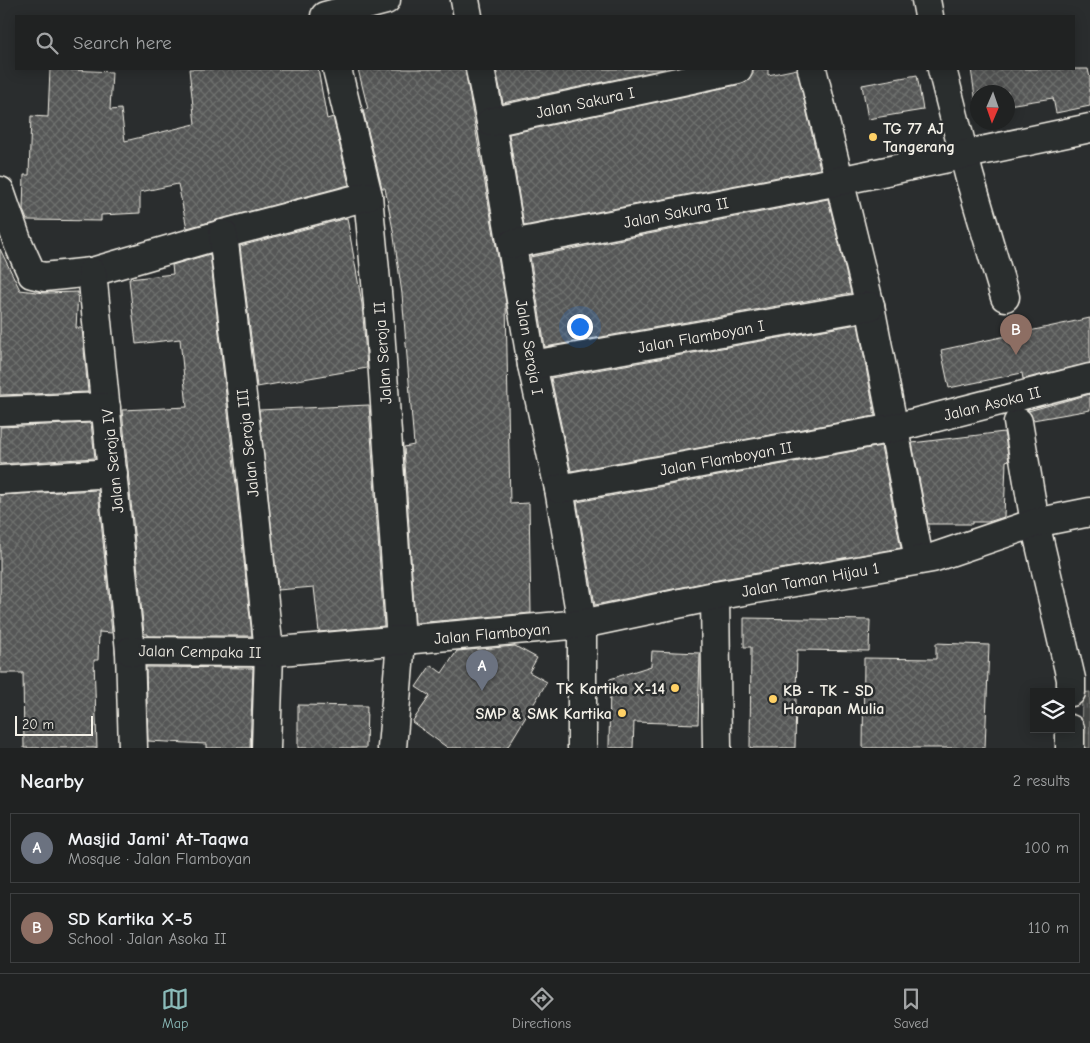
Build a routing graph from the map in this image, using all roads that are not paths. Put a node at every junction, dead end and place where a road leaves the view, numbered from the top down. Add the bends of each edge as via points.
1 (386, 0) edge
2 (465, 0) edge
3 (926, 0) edge
4 (329, 15) edge
5 (468, 15) edge
6 (929, 15) edge
7 (337, 70) edge
8 (480, 70) edge
9 (733, 70) edge
10 (812, 70) edge
11 (942, 70) edge
12 (491, 122) junction
13 (1090, 128) edge
14 (964, 155) junction
15 (839, 181) junction
16 (0, 191) edge
17 (368, 196) junction
18 (223, 234) junction
19 (512, 244) junction
20 (92, 272) junction
21 (1004, 297) dead end
22 (870, 306) junction
23 (532, 365) junction
24 (1090, 378) edge
25 (106, 406) junction
26 (0, 411) edge
27 (1018, 422) dead end
28 (894, 428) junction
29 (113, 473) junction
30 (0, 480) edge
31 (559, 489) junction
32 (1090, 512) edge
33 (1035, 523) junction
34 (919, 559) junction
35 (715, 596) junction
36 (582, 624) junction
37 (401, 641) junction
38 (130, 651) junction
39 (269, 652) junction
40 (1077, 682) edge
41 (1070, 733) edge
42 (133, 748) edge
43 (266, 748) edge
44 (392, 748) edge
45 (582, 748) edge
46 (716, 748) edge
47 (1070, 748) edge

1 - 4 street
2 - 5 street
3 - 6 street
7 - 17 street, Jalan Seroja II
8 - 12 street, Jalan Seroja I
9 - 12 street, Jalan Sakura I
10 - 15 street
11 - 14 street
12 - 19 street, Jalan Seroja I
13 - 14 street, Jalan Sakura II
14 - 15 street, Jalan Sakura II
14 - 21 street
15 - 19 street, Jalan Sakura II
15 - 22 street
16 - 20 street via 32,274 44,277
17 - 18 street
17 - 37 street, Jalan Seroja II via 382,341
18 - 20 street
18 - 39 street, Jalan Seroja III
19 - 23 street, Jalan Seroja I
20 - 25 street, Jalan Seroja IV
22 - 23 street, Jalan Flamboyan I
22 - 28 street
23 - 31 street, Jalan Seroja I
24 - 28 street, Jalan Asoka II
25 - 26 street
25 - 29 street, Jalan Seroja IV
27 - 33 street
28 - 31 street, Jalan Flamboyan II
28 - 34 street
29 - 30 street
29 - 38 street, Jalan Seroja IV
31 - 36 street, Jalan Seroja I
32 - 33 street, Jalan Taman Hijau 1
33 - 34 street, Jalan Taman Hijau 1 via 938,556
33 - 40 street
34 - 35 street, Jalan Taman Hijau 1
35 - 36 street, Jalan Taman Hijau 1
35 - 46 street
36 - 37 street, Jalan Flamboyan
36 - 45 street, Jalan Seroja I
37 - 39 street, Jalan Cempaka II
37 - 44 street, Jalan Seroja II
38 - 39 street, Jalan Cempaka II
38 - 42 street, Jalan Seroja IV
39 - 43 street, Jalan Cempaka II
41 - 47 street

